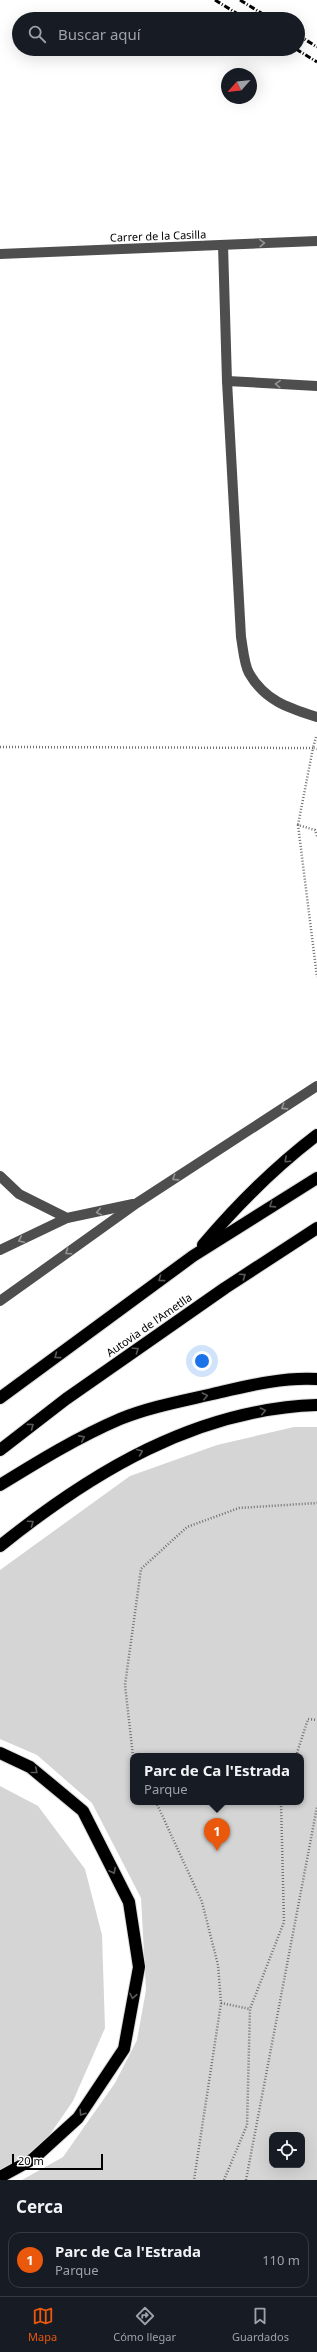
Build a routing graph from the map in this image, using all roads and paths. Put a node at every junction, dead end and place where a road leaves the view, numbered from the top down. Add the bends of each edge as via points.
1 (317, 240) edge
2 (223, 245) junction
3 (0, 254) edge
4 (227, 381) junction
5 (317, 386) edge
6 (317, 718) edge
7 (317, 732) edge
8 (0, 747) edge
9 (313, 748) junction
10 (317, 749) edge
11 (298, 825) junction
12 (317, 836) edge
13 (317, 976) edge
14 (317, 1086) edge
15 (317, 1135) edge
16 (0, 1176) edge
17 (317, 1178) edge
18 (137, 1203) junction
19 (68, 1218) junction
20 (317, 1228) edge
21 (0, 1250) edge
22 (193, 1256) junction
23 (0, 1302) edge
24 (317, 1379) edge
25 (0, 1398) edge
26 (317, 1405) edge
27 (0, 1450) edge
28 (0, 1485) edge
29 (317, 1503) edge
30 (0, 1546) edge
31 (317, 1720) edge
32 (0, 1753) edge
33 (133, 1753) edge
34 (297, 1753) edge
35 (157, 1805) edge
36 (281, 1805) edge
37 (317, 1807) edge
38 (221, 2003) junction
39 (250, 2009) junction
40 (0, 2177) edge
41 (194, 2180) edge
42 (224, 2180) edge
43 (246, 2180) edge

2 -> 1 street, Carrer de la Casilla
2 - 3 street, Carrer de la Casilla
2 - 4 street
5 -> 4 street
4 - 6 street via 241,637 249,672 264,692 278,704
7 - 9 path
8 - 9 path
9 - 10 path
9 - 11 path
11 - 12 path via 315,830
11 - 13 path
14 -> 18 street
15 -> 22 highway via 297,1150 233,1210
16 - 19 street via 19,1194
17 -> 22 highway
18 -> 19 street
18 -> 23 street
19 -> 21 street
27 -> 20 highway, Autovia de l'Ametlla via 66,1399 225,1288
22 -> 25 highway
28 -> 24 highway via 59,1449 122,1419 243,1387 302,1378
30 -> 26 highway via 82,1487 135,1454 218,1420 285,1406
29 - 33 path via 240,1508 187,1527 141,1569 125,1685
31 - 34 path via 308,1719
32 -> 40 highway via 30,1767 83,1811 129,1902 139,1967 124,2048 83,2112 33,2159
35 - 38 path via 202,1902 218,1965
36 - 39 path via 284,1922
37 - 43 path
38 - 39 path
38 - 41 path
39 - 42 path via 247,2126

